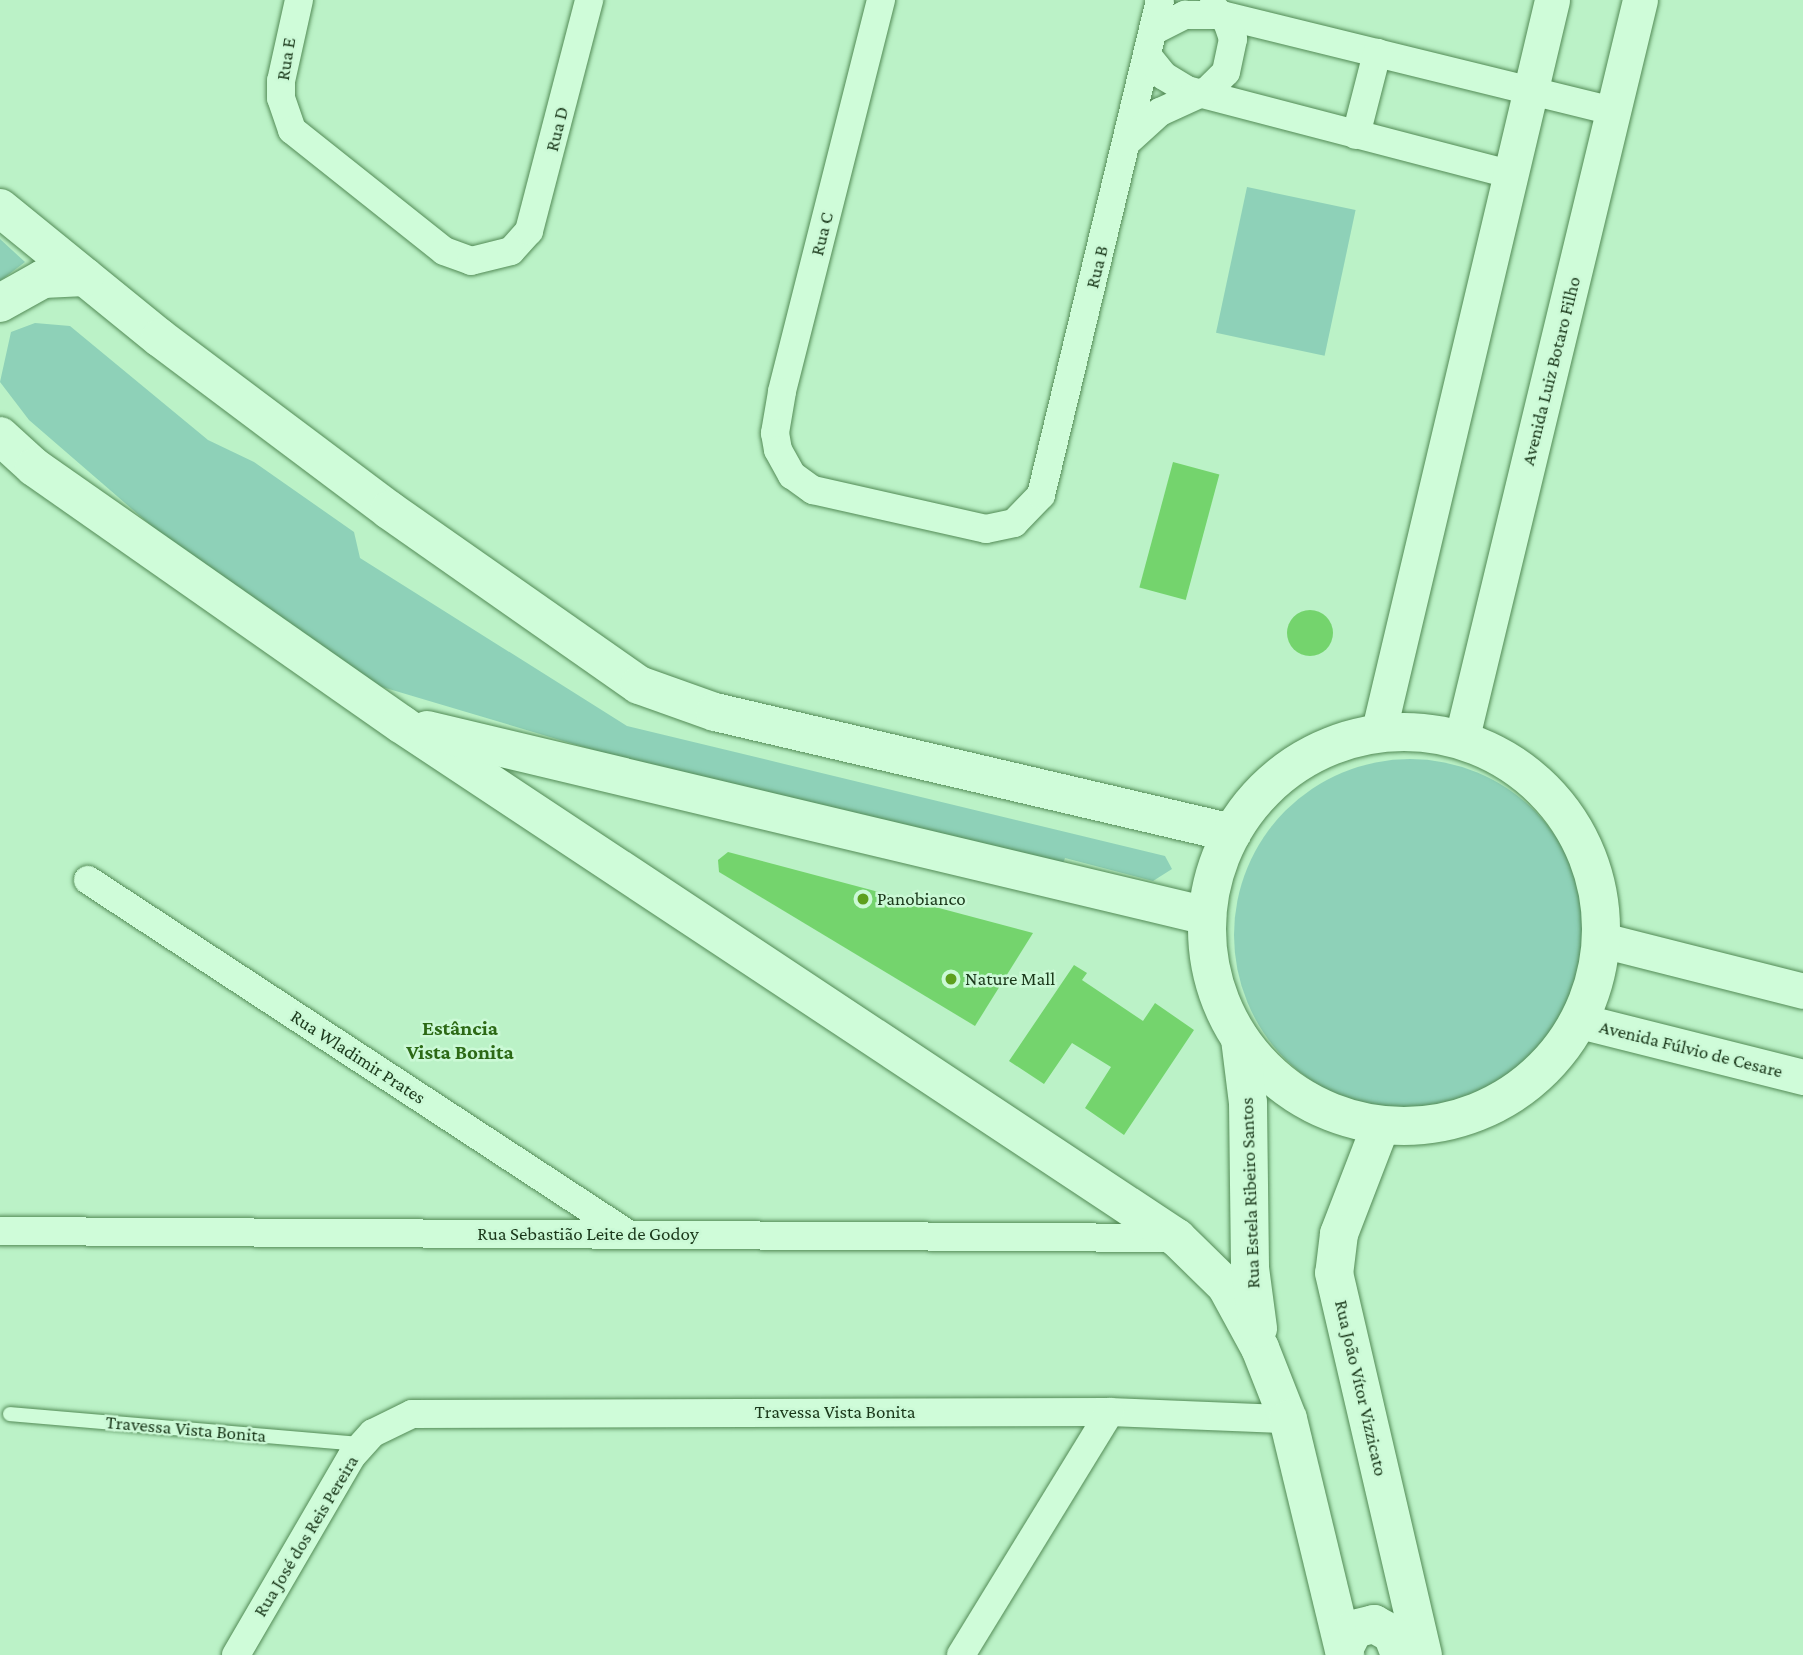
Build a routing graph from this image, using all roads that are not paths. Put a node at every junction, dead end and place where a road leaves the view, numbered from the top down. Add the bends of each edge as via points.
1 (299, 0) edge
2 (589, 0) edge
3 (881, 0) edge
4 (1160, 0) edge
5 (1552, 0) edge
6 (1640, 0) edge
7 (1214, 7) edge
8 (1150, 43) junction
9 (1377, 53) junction
10 (1530, 90) junction
11 (1200, 94) junction
12 (1613, 111) junction
13 (1356, 135) junction
14 (1127, 142) junction
15 (1510, 174) junction
16 (0, 208) edge
17 (511, 251) joint
18 (85, 277) junction
19 (0, 303) edge
20 (0, 436) edge
21 (1014, 523) joint
22 (401, 724) junction
23 (1378, 734) junction
24 (1461, 741) junction
25 (1232, 832) junction
26 (88, 880) dead end
27 (1207, 916) junction
28 (1602, 940) junction
29 (1803, 991) edge
30 (1580, 1021) junction
31 (1240, 1039) junction
32 (1803, 1077) edge
33 (1381, 1125) junction
34 (0, 1231) edge
35 (628, 1234) junction
36 (1177, 1238) junction
37 (1260, 1348) junction
38 (1110, 1412) junction
39 (10, 1414) dead end
40 (1288, 1419) junction
41 (385, 1425) joint
42 (362, 1444) junction
43 (1344, 1652) edge
44 (236, 1655) edge
45 (961, 1655) edge
46 (1400, 1655) edge
47 (1423, 1655) edge

1 - 17 street, Rua E via 281,81 287,118 307,145 444,251 471,261
2 - 17 street, Rua D via 535,214 529,231
3 - 21 street, Rua C via 775,433 786,468 813,490 976,528
4 - 8 street, Rua B
5 - 10 street
6 - 12 street, Avenida Luiz Botaro Filho
7 - 8 street via 1185,15
7 - 9 street
7 - 11 street via 1230,30 1232,56 1221,79
8 - 11 street via 1175,84
8 - 14 street, Rua B
9 - 10 street
9 - 13 street
10 - 12 street
10 - 15 street
11 - 13 street
11 - 14 street via 1160,112
12 - 24 street, Avenida Luiz Botaro Filho
13 - 15 street
14 - 21 street, Rua B via 1041,495
15 - 23 street
16 - 18 main road
18 - 19 main road via 43,279
18 - 25 main road via 389,510 639,685 715,712
20 - 22 main road via 34,467
22 - 27 main road
22 - 36 main road
23 - 24 main road via 1406,732
23 - 25 main road via 1339,744 1293,766 1248,807
24 - 28 main road via 1516,768 1561,810 1590,863 1599,893
25 - 27 main road via 1213,878
26 - 35 street, Rua Wladimir Prates
27 - 31 main road via 1213,980
28 - 29 street
28 - 30 main road
30 - 32 street, Avenida Fúlvio de Cesare
30 - 33 main road via 1549,1064 1508,1097 1472,1114 1434,1124
31 - 33 main road via 1278,1081 1300,1097
31 - 37 main road, Rua Estela Ribeiro Santos via 1248,1103 1250,1268
33 - 47 main road, Rua João Vítor Vizzicato via 1339,1234 1334,1273
34 - 35 street, Rua Sebastião Leite de Godoy
35 - 36 street, Rua Sebastião Leite de Godoy
36 - 37 main road via 1226,1286
37 - 40 main road
38 - 40 street, Travessa Vista Bonita
38 - 41 street, Travessa Vista Bonita via 427,1412
38 - 45 street
39 - 42 lane, Travessa Vista Bonita
40 - 43 main road
41 - 42 street, Rua José dos Reis Pereira
42 - 44 street, Rua José dos Reis Pereira
43 - 46 main road via 1353,1629 1374,1624 1392,1634

